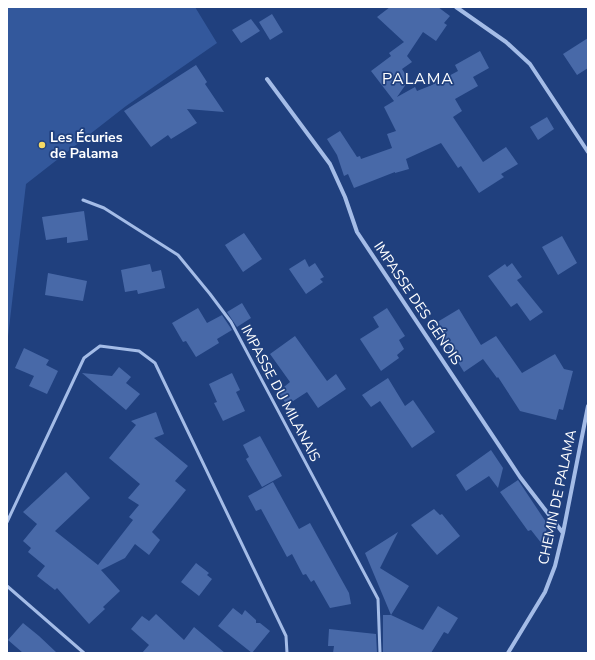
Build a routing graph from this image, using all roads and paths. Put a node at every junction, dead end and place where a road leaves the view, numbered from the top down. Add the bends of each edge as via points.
1 (456, 7) edge
2 (267, 79) dead end
3 (588, 152) edge
4 (83, 200) dead end
5 (588, 406) edge
6 (7, 522) edge
7 (563, 533) junction
8 (7, 586) edge
9 (84, 653) edge
10 (287, 653) edge
11 (380, 653) edge
12 (508, 653) edge

1 - 3 street via 506,42 530,64
2 - 7 street, IMPASSE DES GÉNOIS via 330,164 345,197 356,232 520,477
4 - 11 lane, IMPASSE DU MILANAIS via 104,208 178,255 231,322 378,599
5 - 7 street, CHEMIN DE PALAMA
6 - 10 lane via 84,358 100,346 139,351 155,363 286,636
7 - 12 street, CHEMIN DE PALAMA via 545,592
8 - 9 lane

